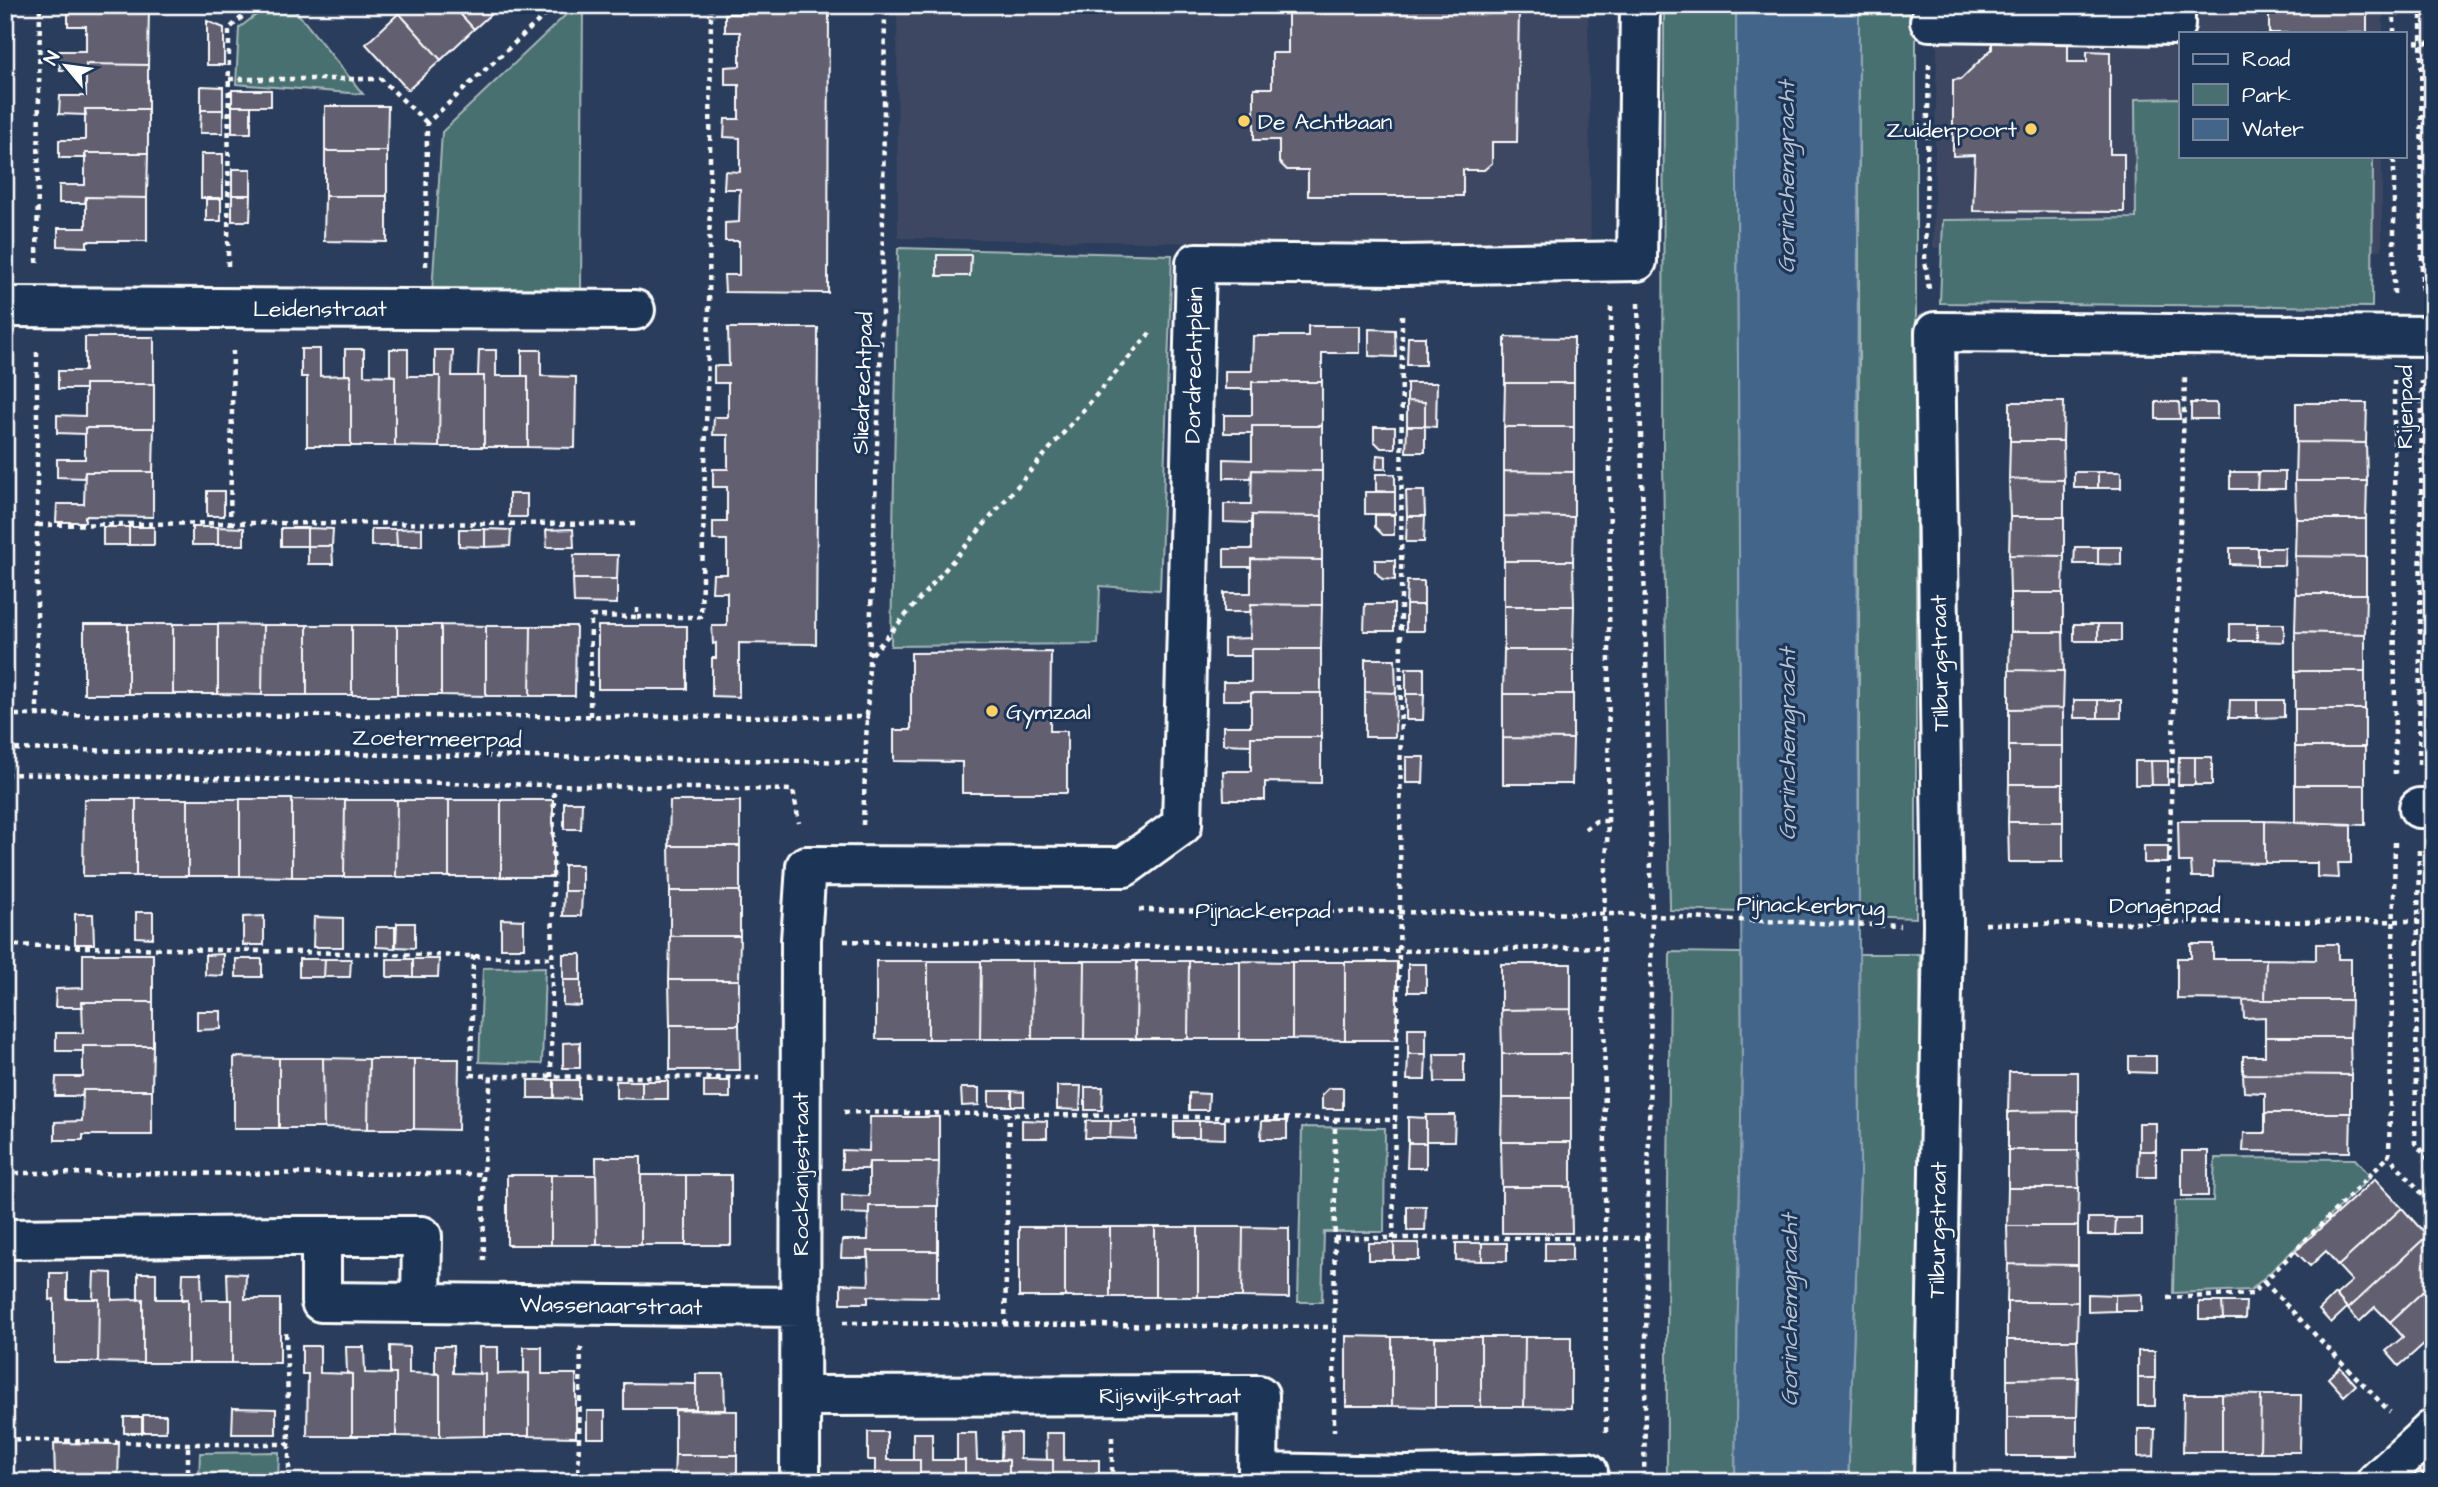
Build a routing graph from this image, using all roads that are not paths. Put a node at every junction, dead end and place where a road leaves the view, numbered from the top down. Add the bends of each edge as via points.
1 (1640, 5) edge
2 (2175, 5) edge
3 (1930, 21) road end
4 (21, 307) edge
5 (635, 310) dead end
6 (2416, 336) edge
7 (806, 866) joint
8 (321, 1236) junction
9 (5, 1239) edge
10 (421, 1303) junction
11 (800, 1315) junction
12 (800, 1396) junction
13 (2426, 1436) edge
14 (1597, 1457) road end
15 (800, 1482) edge
16 (1934, 1482) edge
17 (2376, 1482) edge

1 - 7 street, Dordrechtplein via 1625,261 1196,263 1182,825 1124,867
2 - 3 street via 2175,25
4 - 5 street, Leidenstraat
6 - 16 street, Tilburgstraat via 1935,332 1927,925
7 - 11 street, Rockanjestraat via 801,940
8 - 9 street
8 - 10 street, Wassenaarstraat via 321,1302
8 - 10 street via 422,1236
10 - 11 street, Wassenaarstraat
11 - 12 street, Rockanjestraat
12 - 14 street, Rijswijkstraat via 1259,1395 1258,1473 1406,1476
12 - 15 street, Rockanjestraat
13 - 17 street

